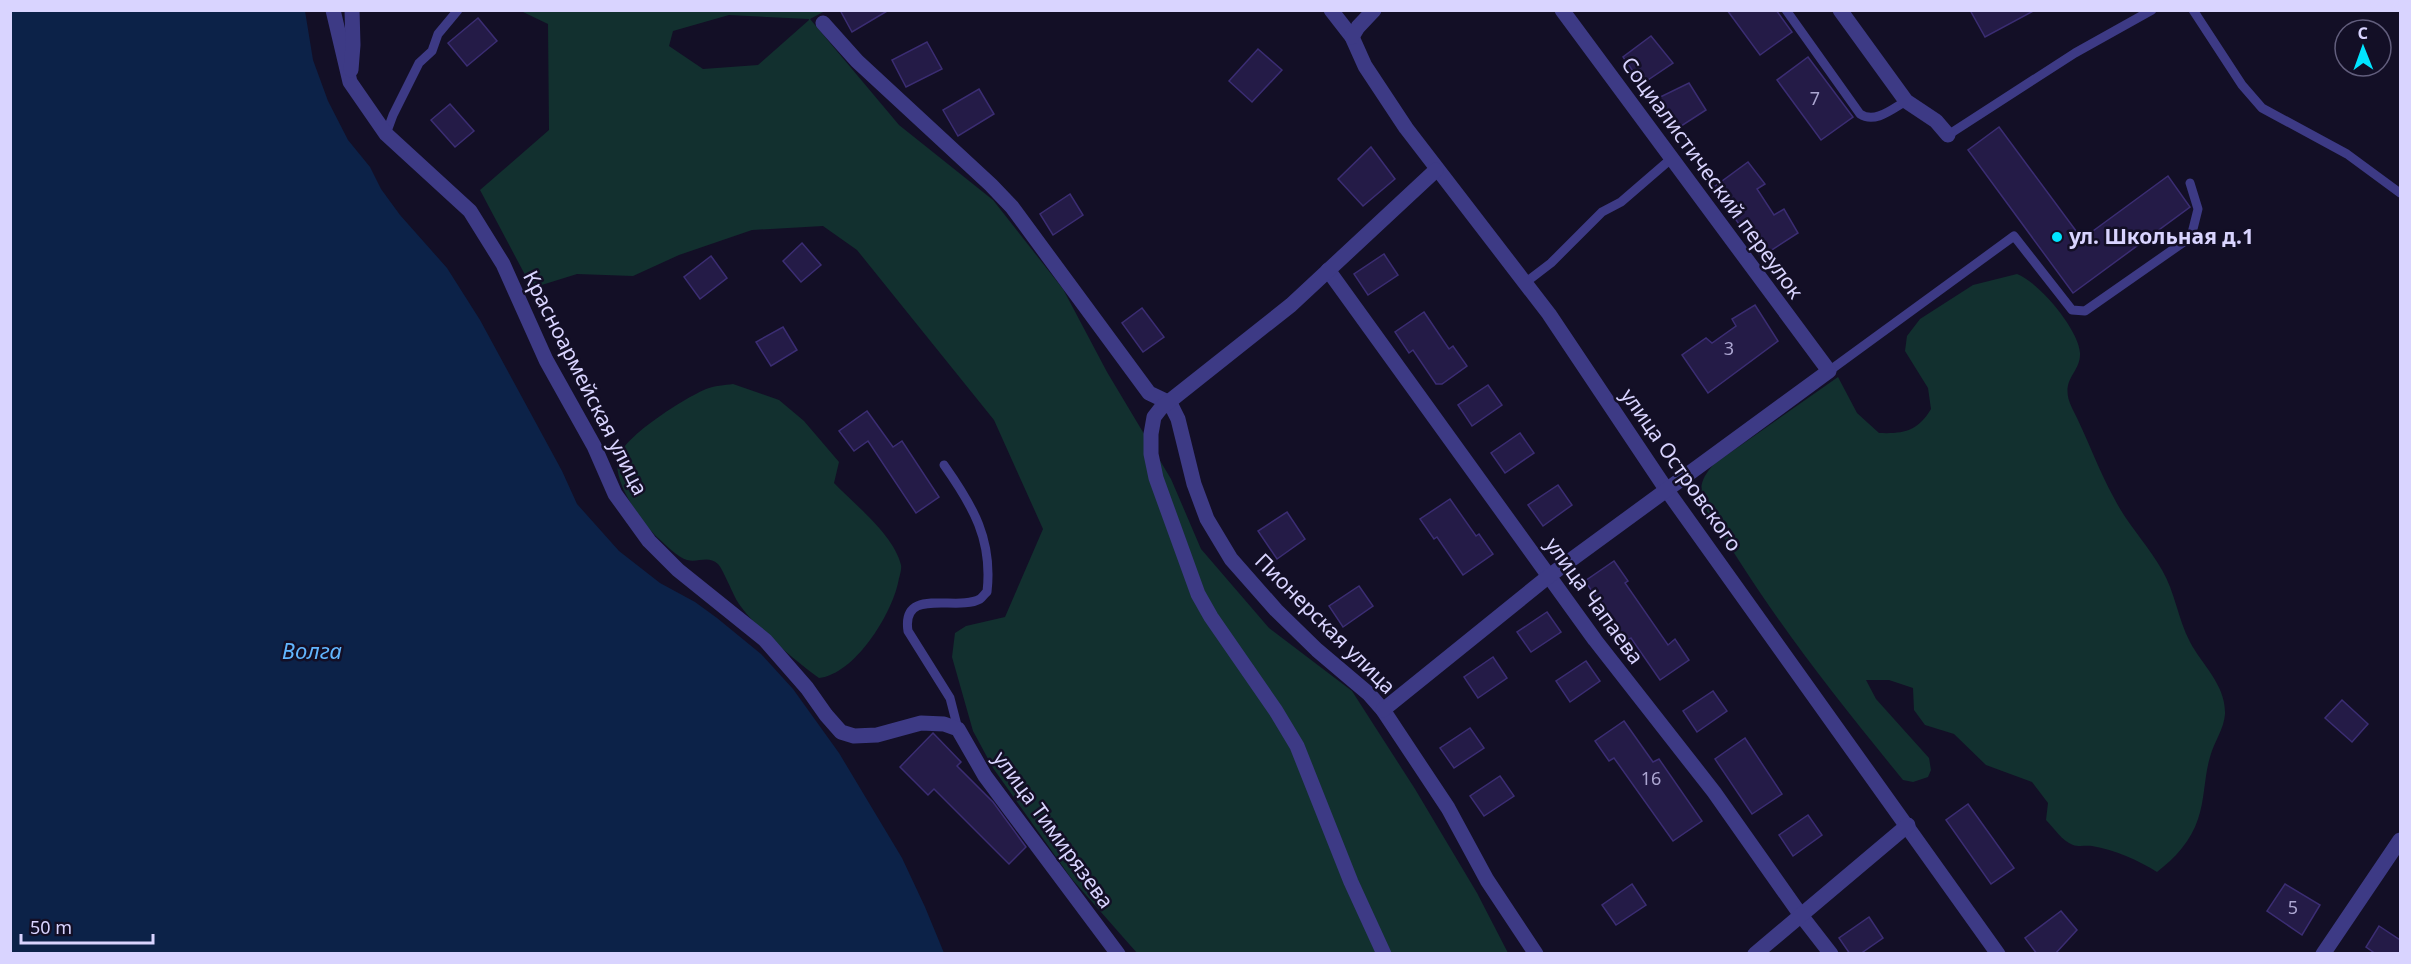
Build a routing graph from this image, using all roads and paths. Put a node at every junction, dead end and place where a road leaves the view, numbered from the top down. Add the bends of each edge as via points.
1 (333, 10) edge
2 (352, 10) edge
3 (458, 10) edge
4 (1331, 10) edge
5 (1374, 10) edge
6 (1562, 10) edge
7 (1786, 10) edge
8 (1840, 10) edge
9 (2152, 10) edge
10 (2193, 10) edge
11 (823, 23) dead end
12 (1353, 37) junction
13 (350, 82) junction
14 (1906, 101) junction
15 (386, 134) junction
16 (1948, 135) joint
17 (1671, 158) junction
18 (1436, 170) junction
19 (2190, 183) dead end
20 (2400, 193) edge
21 (1328, 270) junction
22 (1525, 283) junction
23 (1828, 371) junction
24 (1170, 403) junction
25 (945, 465) dead end
26 (1666, 489) junction
27 (1549, 576) junction
28 (1383, 710) junction
29 (958, 729) junction
30 (1908, 825) junction
31 (2400, 840) edge
32 (1800, 914) junction
33 (1118, 954) edge
34 (1384, 954) edge
35 (1536, 954) edge
36 (1755, 954) edge
37 (1831, 954) edge
38 (1998, 954) edge
39 (2323, 954) edge

1 - 13 street
2 - 13 street
3 - 15 lane via 438,34 432,51 419,63
4 - 12 street, улица Островского
5 - 12 street
6 - 17 street, Социалистический переулок
7 - 14 lane via 1860,114 1878,117
8 - 14 street
9 - 16 lane via 2075,53
10 - 20 lane via 2242,85 2262,108 2347,153
11 - 24 street via 857,61 1012,207 1149,393
12 - 18 street, улица Островского via 1365,66
13 - 15 street, Красноармейская улица
14 - 16 street via 1936,121
15 - 29 street, Красноармейская улица via 470,211 502,264 615,494 649,541 678,570 765,640 842,732 877,735 921,723
17 - 22 lane via 1621,202 1602,212
17 - 23 street, Социалистический переулок
18 - 21 street
18 - 22 street, улица Островского
19 - 23 lane via 2198,209 2191,237 2085,311 2072,310 2014,236
21 - 24 street
21 - 27 street, улица Чапаева
22 - 26 street, улица Островского
23 - 26 street
24 - 28 street, Пионерская улица via 1204,510 1231,559 1276,610
24 - 34 street via 1154,417 1152,454 1156,478 1189,571 1211,617 1297,746
25 - 29 lane via 976,514 984,545 987,592 966,603 919,605 906,620 908,631 950,699
26 - 27 street
26 - 30 street, улица Островского
27 - 28 street
27 - 32 street, улица Чапаева via 1714,792
28 - 35 street, Пионерская улица via 1448,808 1487,880
29 - 33 street, улица Тимирязева via 985,776
30 - 32 street
30 - 38 street, улица Островского
31 - 39 street
32 - 36 street
32 - 37 street, улица Чапаева

